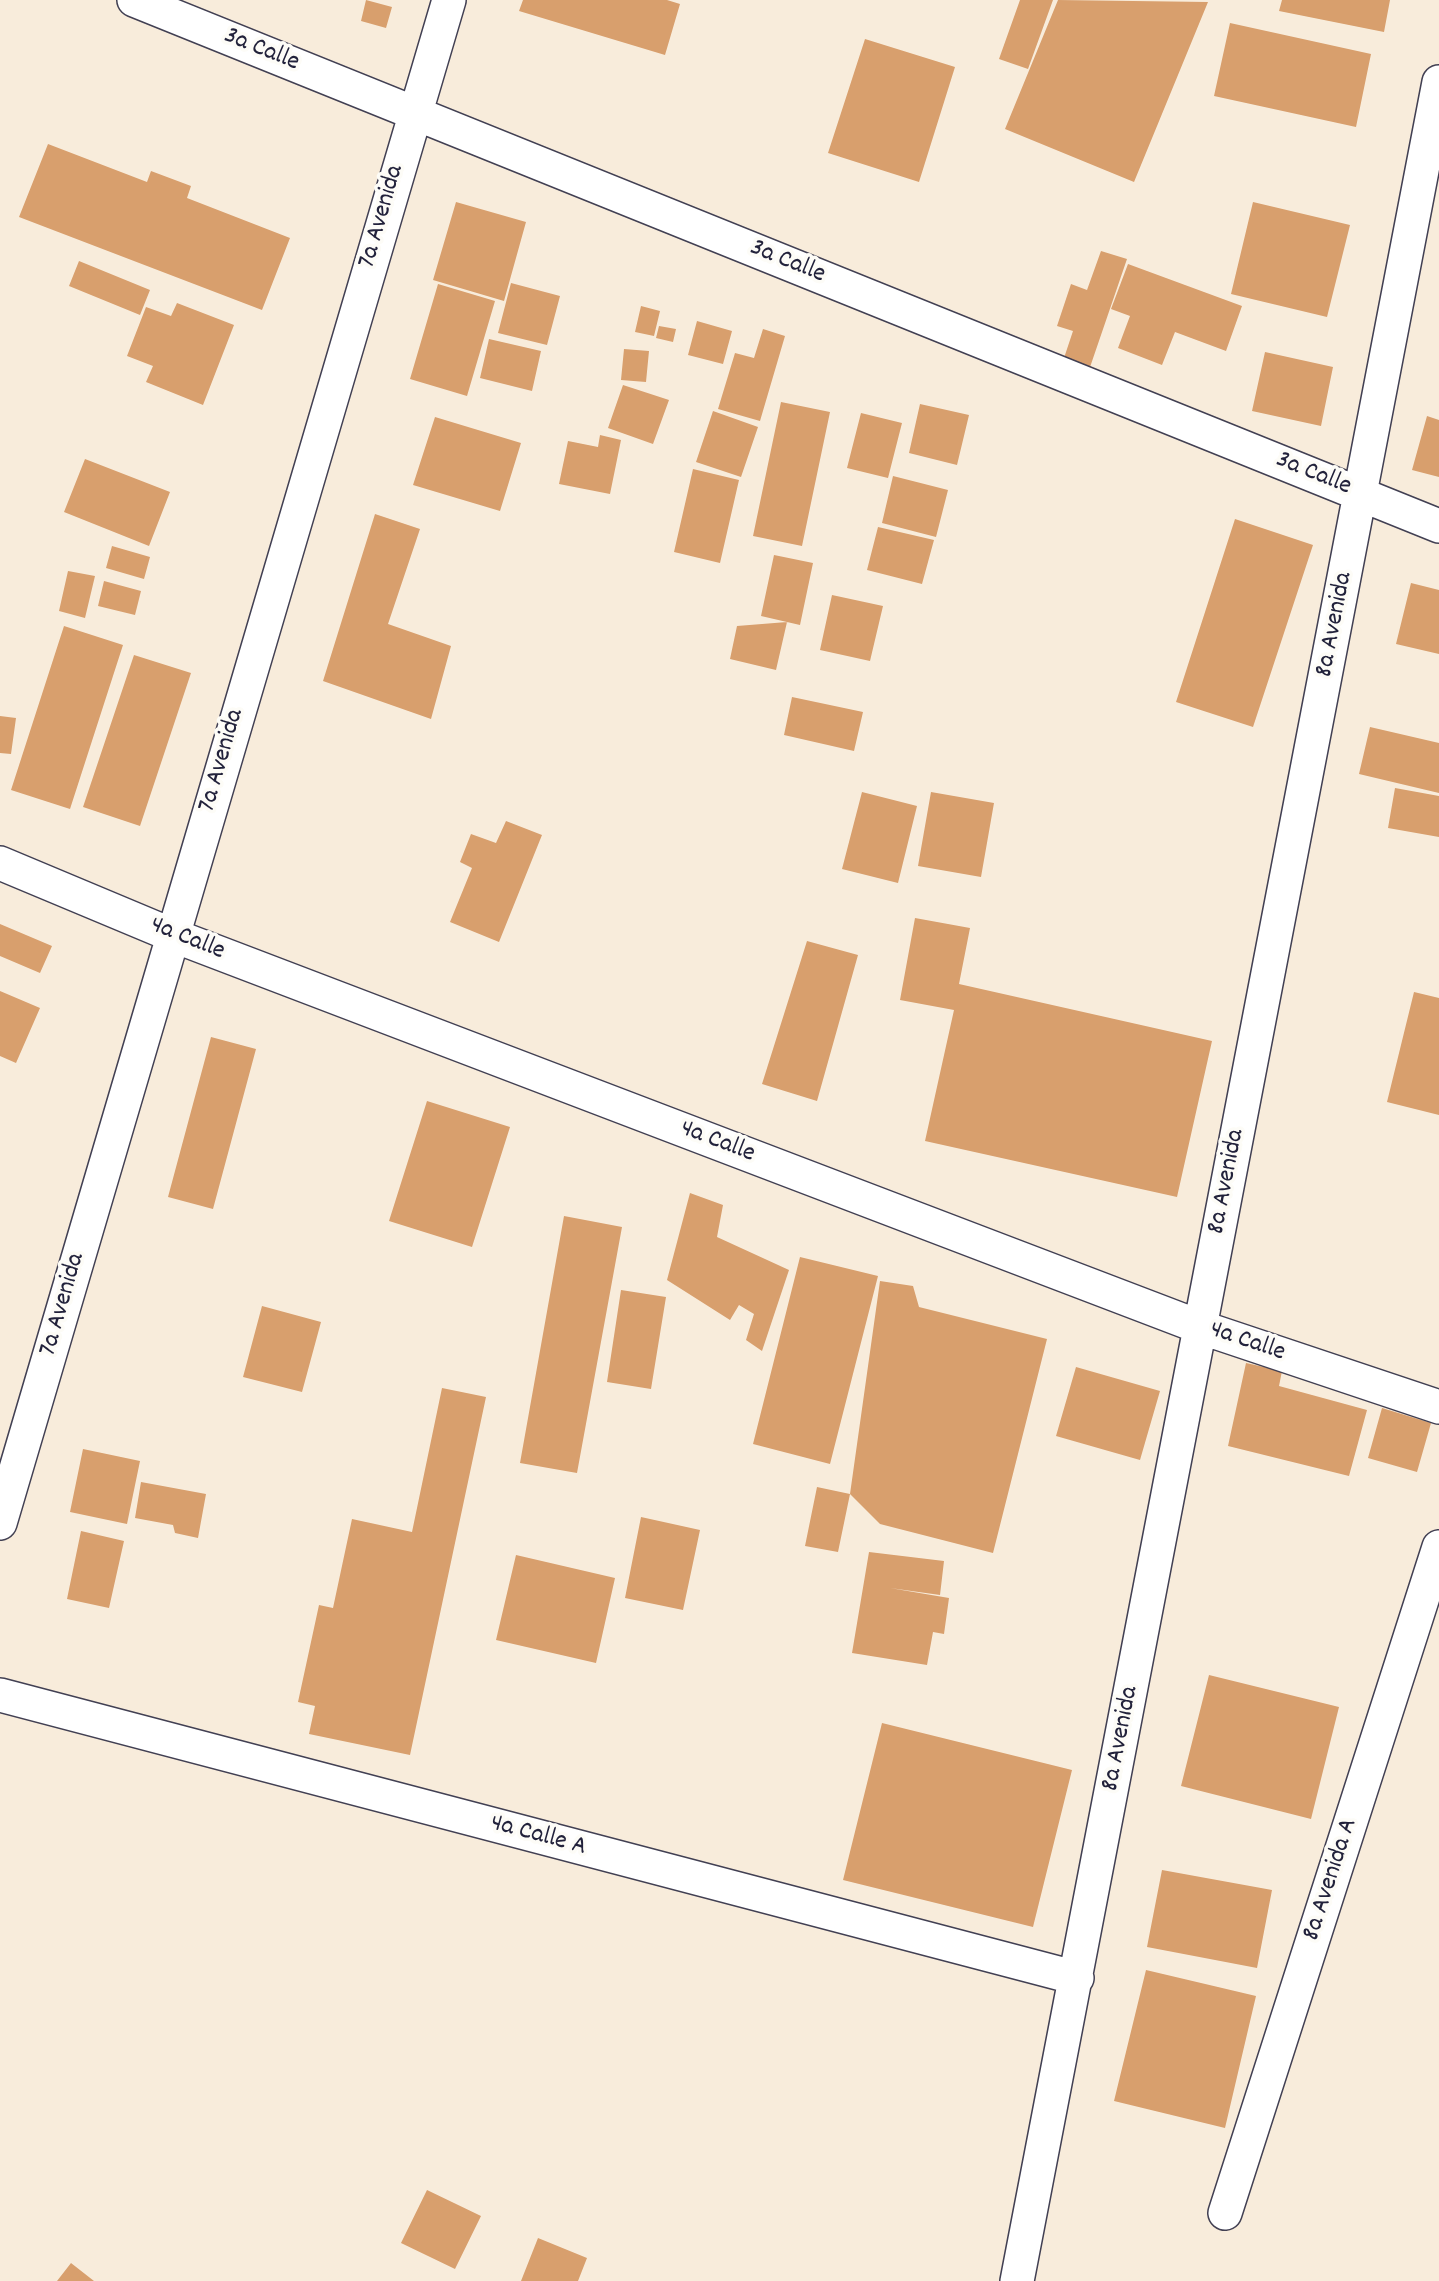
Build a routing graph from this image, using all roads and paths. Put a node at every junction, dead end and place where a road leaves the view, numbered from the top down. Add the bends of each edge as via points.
1 (134, 0) edge
2 (449, 0) edge
3 (1439, 82) edge
4 (414, 113) junction
5 (1361, 494) junction
6 (1439, 526) edge
7 (0, 863) edge
8 (172, 935) junction
9 (1200, 1327) junction
10 (1439, 1407) edge
11 (0, 1524) edge
12 (1439, 1547) edge
13 (0, 1695) edge
14 (1077, 1978) junction
15 (1225, 2213) dead end
16 (1017, 2281) edge

1 - 4 street, 3a Calle
2 - 4 street, 7a Avenida
3 - 5 street, 8a Avenida
4 - 5 street, 3a Calle
4 - 8 street, 7a Avenida
5 - 6 street, 3a Calle
5 - 9 street, 8a Avenida
7 - 8 street, 4a Calle
8 - 9 street, 4a Calle
8 - 11 street, 7a Avenida
9 - 10 street, 4a Calle
9 - 14 street, 8a Avenida
12 - 15 street, 8a Avenida A
13 - 14 street, 4a Calle A
14 - 16 street, 8a Avenida

